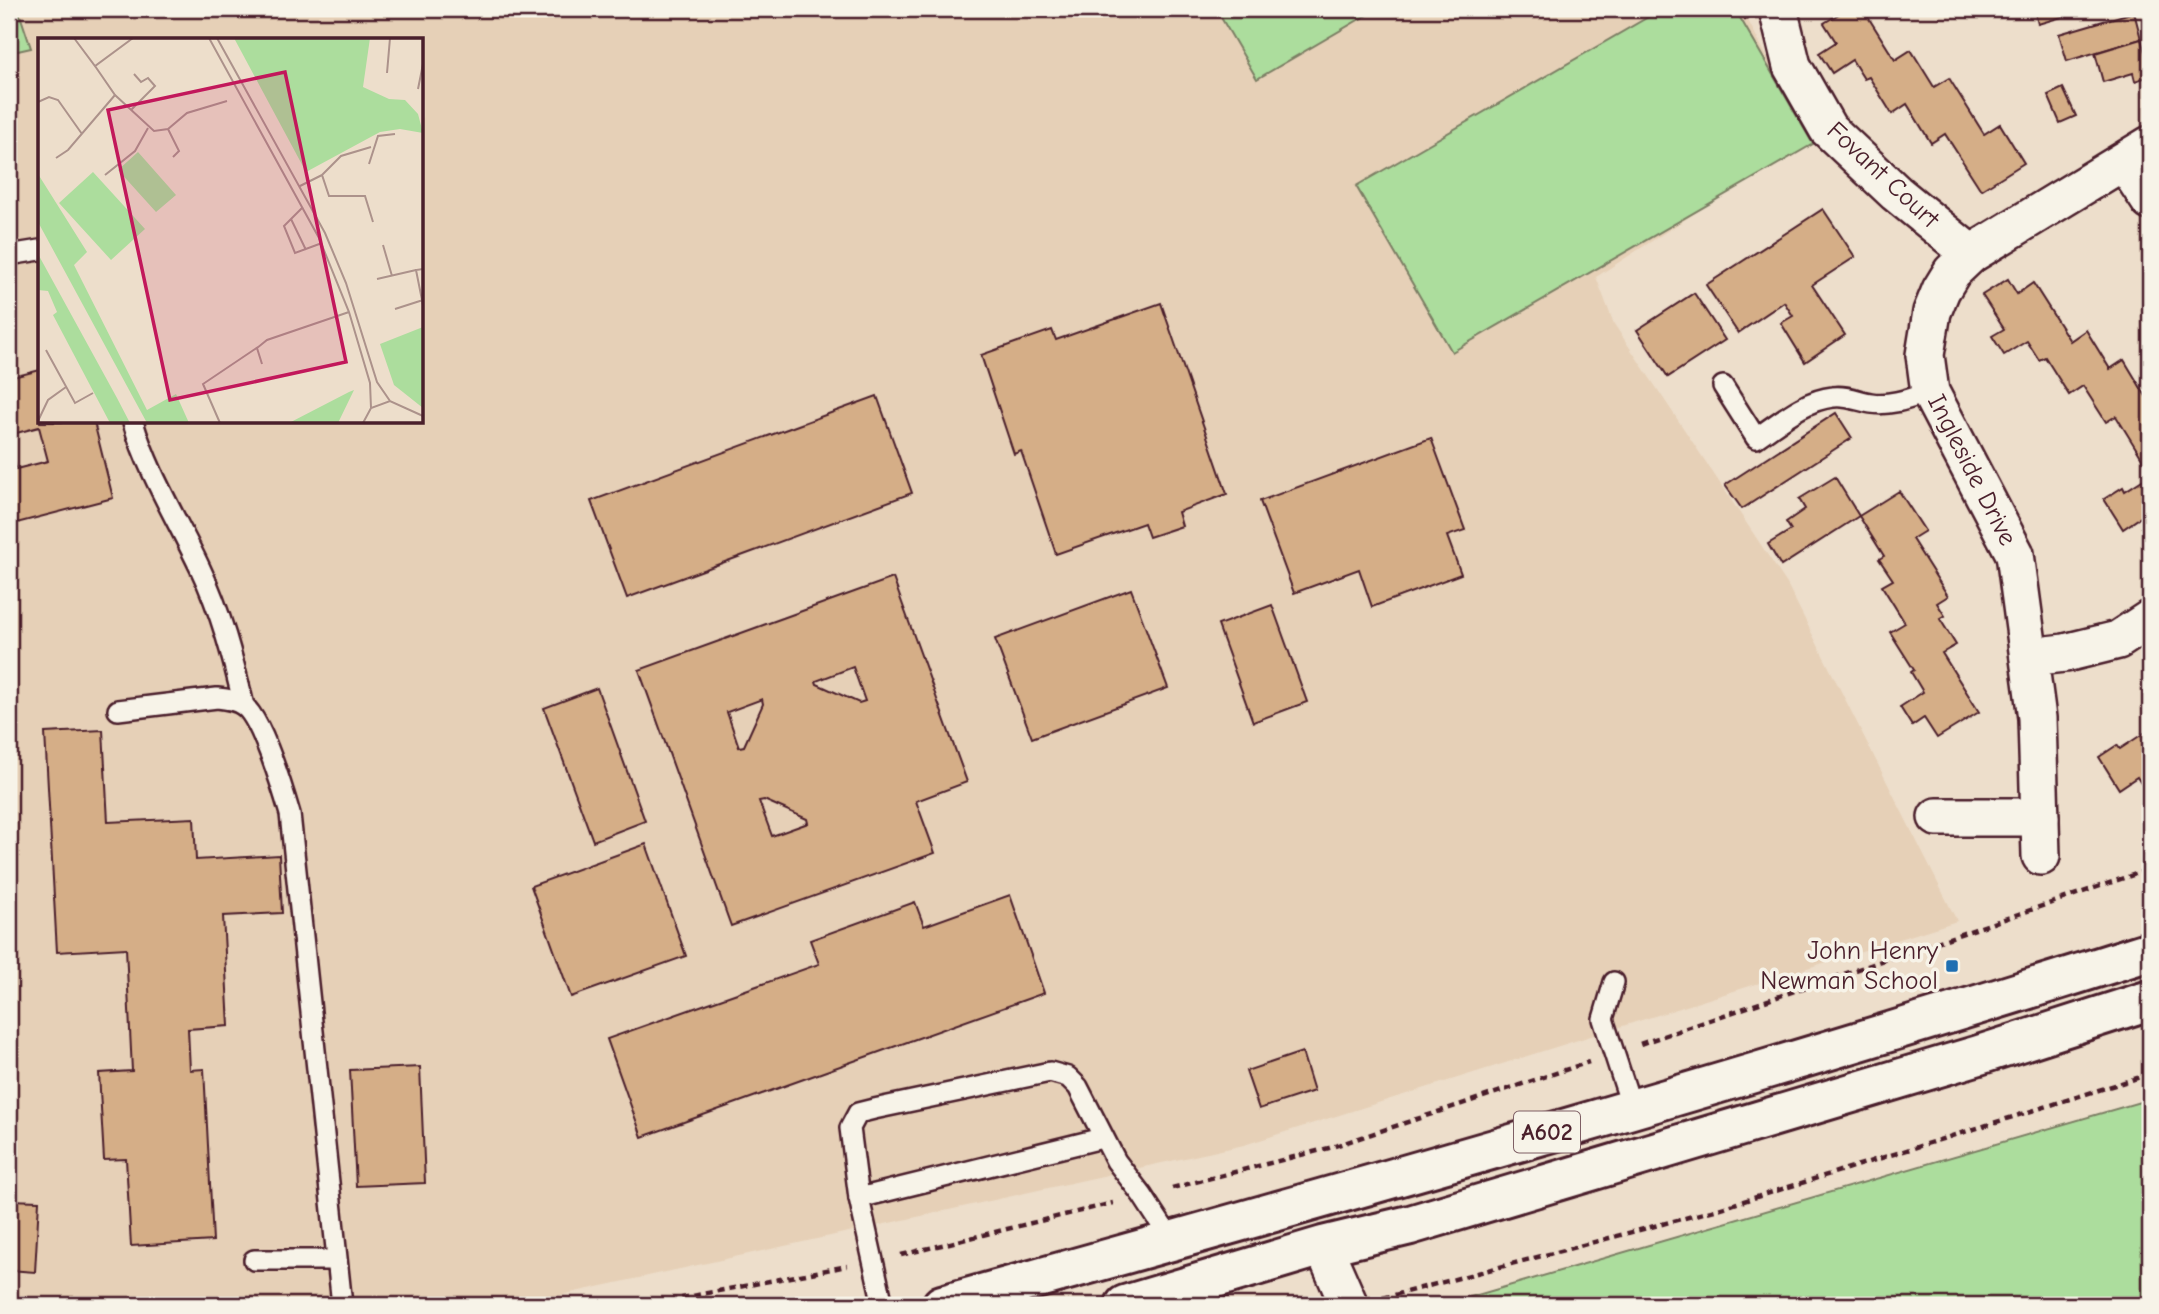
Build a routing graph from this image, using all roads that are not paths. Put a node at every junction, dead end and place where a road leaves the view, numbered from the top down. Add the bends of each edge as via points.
1 (1778, 9) edge
2 (2138, 154) edge
3 (2150, 201) edge
4 (38, 250) edge
5 (1971, 254) junction
6 (9, 255) edge
7 (1723, 386) dead end
8 (1930, 392) junction
9 (134, 424) edge
10 (2150, 619) edge
11 (2029, 657) junction
12 (244, 706) junction
13 (118, 710) dead end
14 (1937, 817) dead end
15 (2040, 817) junction
16 (2041, 856) dead end
17 (2150, 951) edge
18 (1614, 982) dead end
19 (2150, 1000) edge
20 (1632, 1108) junction
21 (1102, 1138) junction
22 (859, 1198) junction
23 (1172, 1241) junction
24 (1323, 1246) junction
25 (254, 1260) dead end
26 (336, 1260) junction
27 (1365, 1302) edge
28 (342, 1305) edge
29 (883, 1305) edge
30 (942, 1305) edge
31 (1125, 1305) edge

1 - 5 street, Fovant Court via 1792,66 1828,129
2 - 3 street
2 - 5 street, Ingleside Drive
4 - 6 lane
5 - 8 street, Ingleside Drive via 1952,272 1932,312 1925,355
7 - 8 lane via 1756,438 1809,403 1852,397 1892,403
8 - 11 street, Ingleside Drive via 2015,554
9 - 12 lane via 143,454 201,570 231,649
10 - 11 street via 2119,640
11 - 15 street, Ingleside Drive via 2037,718
12 - 13 lane via 217,698
12 - 26 lane via 281,783 290,814
14 - 15 street
15 - 16 street, Ingleside Drive
17 - 20 main road, A602
18 - 20 lane via 1603,1019
19 - 24 main road, A602 via 1410,1225
20 - 23 main road, A602
21 - 22 lane
21 - 22 lane via 1078,1087 1068,1077 1050,1072 874,1109 858,1113 850,1128
21 - 23 lane
22 - 29 lane
23 - 30 main road, A602
24 - 27 street
24 - 31 main road, A602
25 - 26 lane
26 - 28 lane

